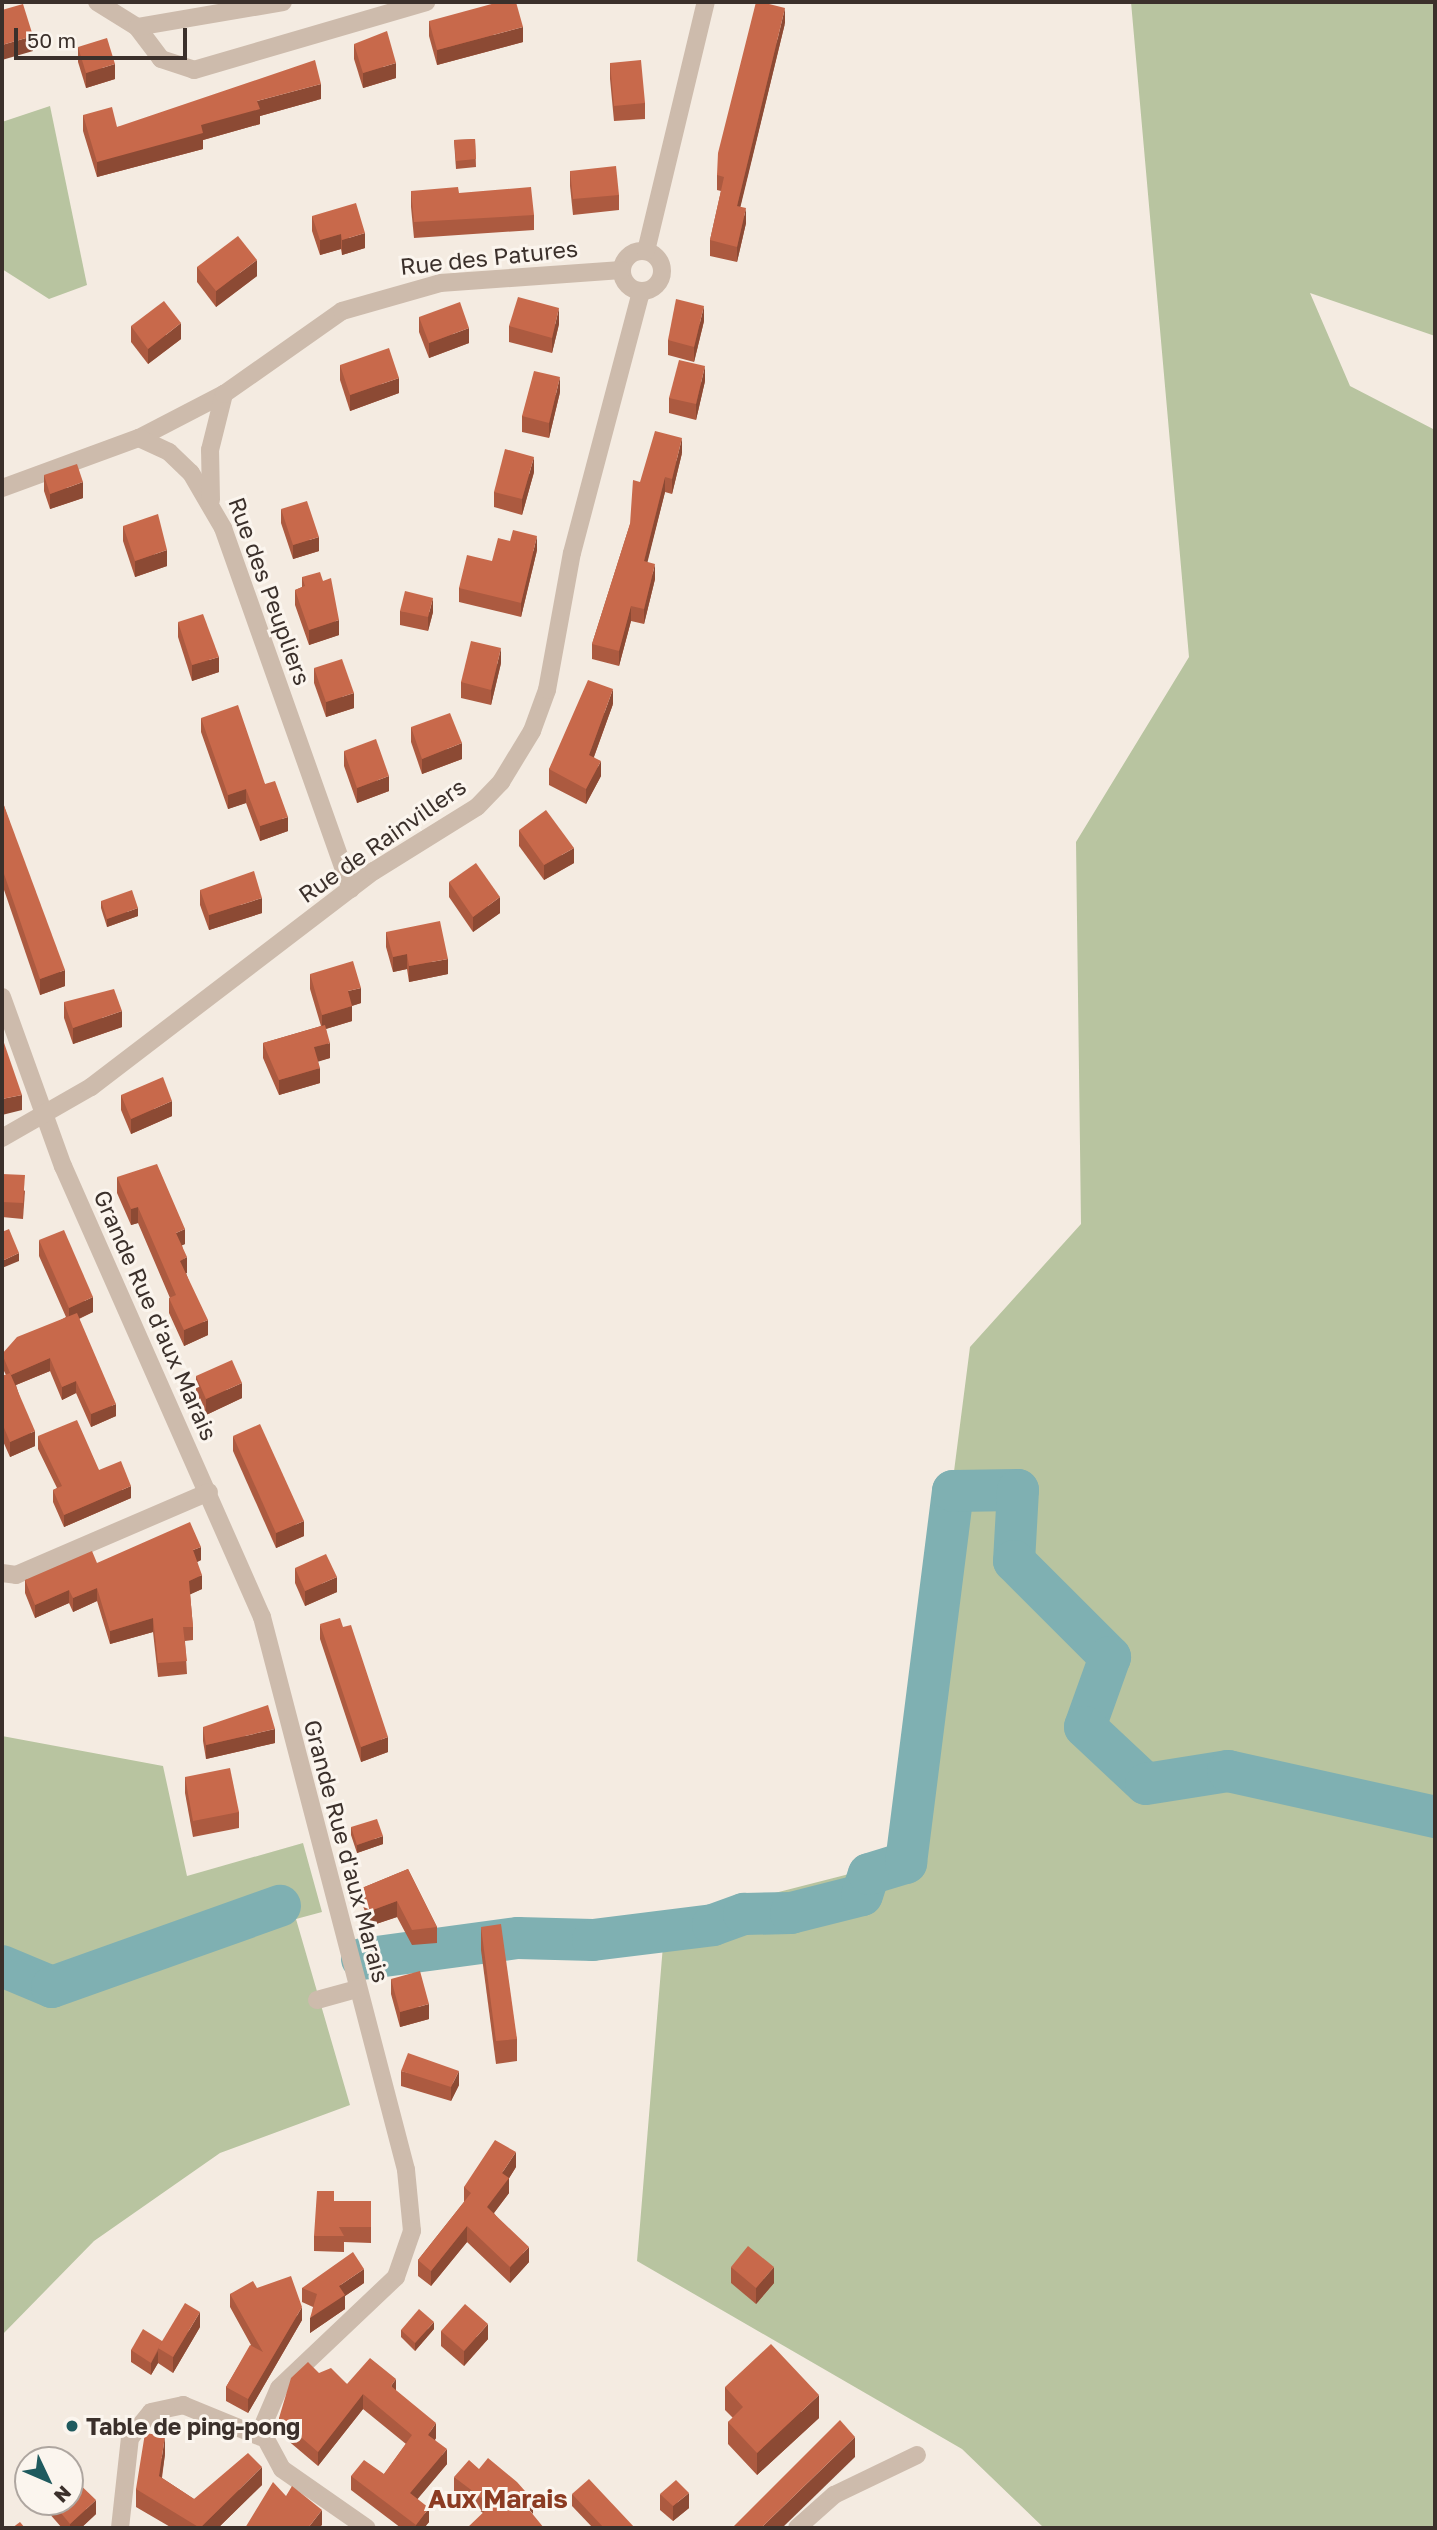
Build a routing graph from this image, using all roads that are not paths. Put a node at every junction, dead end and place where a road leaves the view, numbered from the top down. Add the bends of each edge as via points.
1 (97, 2) edge
2 (283, 2) edge
3 (426, 2) edge
4 (706, 2) edge
5 (137, 27) junction
6 (646, 251) junction
7 (622, 270) junction
8 (641, 291) junction
9 (223, 394) junction
10 (138, 438) junction
11 (2, 488) edge
12 (211, 500) junction
13 (351, 889) junction
14 (2, 997) edge
15 (46, 1119) junction
16 (2, 1138) edge
17 (209, 1492) junction
18 (2, 1573) edge
19 (357, 1989) junction
20 (317, 2000) dead end
21 (261, 2437) junction
22 (917, 2455) dead end
23 (120, 2528) edge
24 (367, 2528) edge
25 (797, 2528) edge

1 - 5 street
2 - 5 street
3 - 5 street via 194,70 161,59
4 - 6 street
6 - 7 street via 629,256
6 - 8 street via 660,262 662,274 653,288
7 - 8 street via 629,287
7 - 9 street, Rue des Patures via 440,283 373,298 304,334
8 - 13 street, Rue de Rainvillers via 532,731 477,807
9 - 10 street, Rue des Patures
9 - 12 street via 210,450
10 - 11 street
10 - 12 street, Rue des Peupliers via 175,457
12 - 13 street, Rue des Peupliers
13 - 15 street, Rue de Rainvillers
14 - 15 street, Grande Rue d'aux Marais
15 - 16 street, Rue de Rainvillers
15 - 17 street, Grande Rue d'aux Marais
17 - 18 street via 16,1575
17 - 19 street, Grande Rue d'aux Marais via 262,1617
19 - 20 street
19 - 21 street, Grande Rue d'aux Marais via 406,2170 411,2239 386,2291 274,2394
21 - 23 street via 183,2405 151,2412 130,2438
21 - 24 street via 282,2469
22 - 25 street via 834,2495

